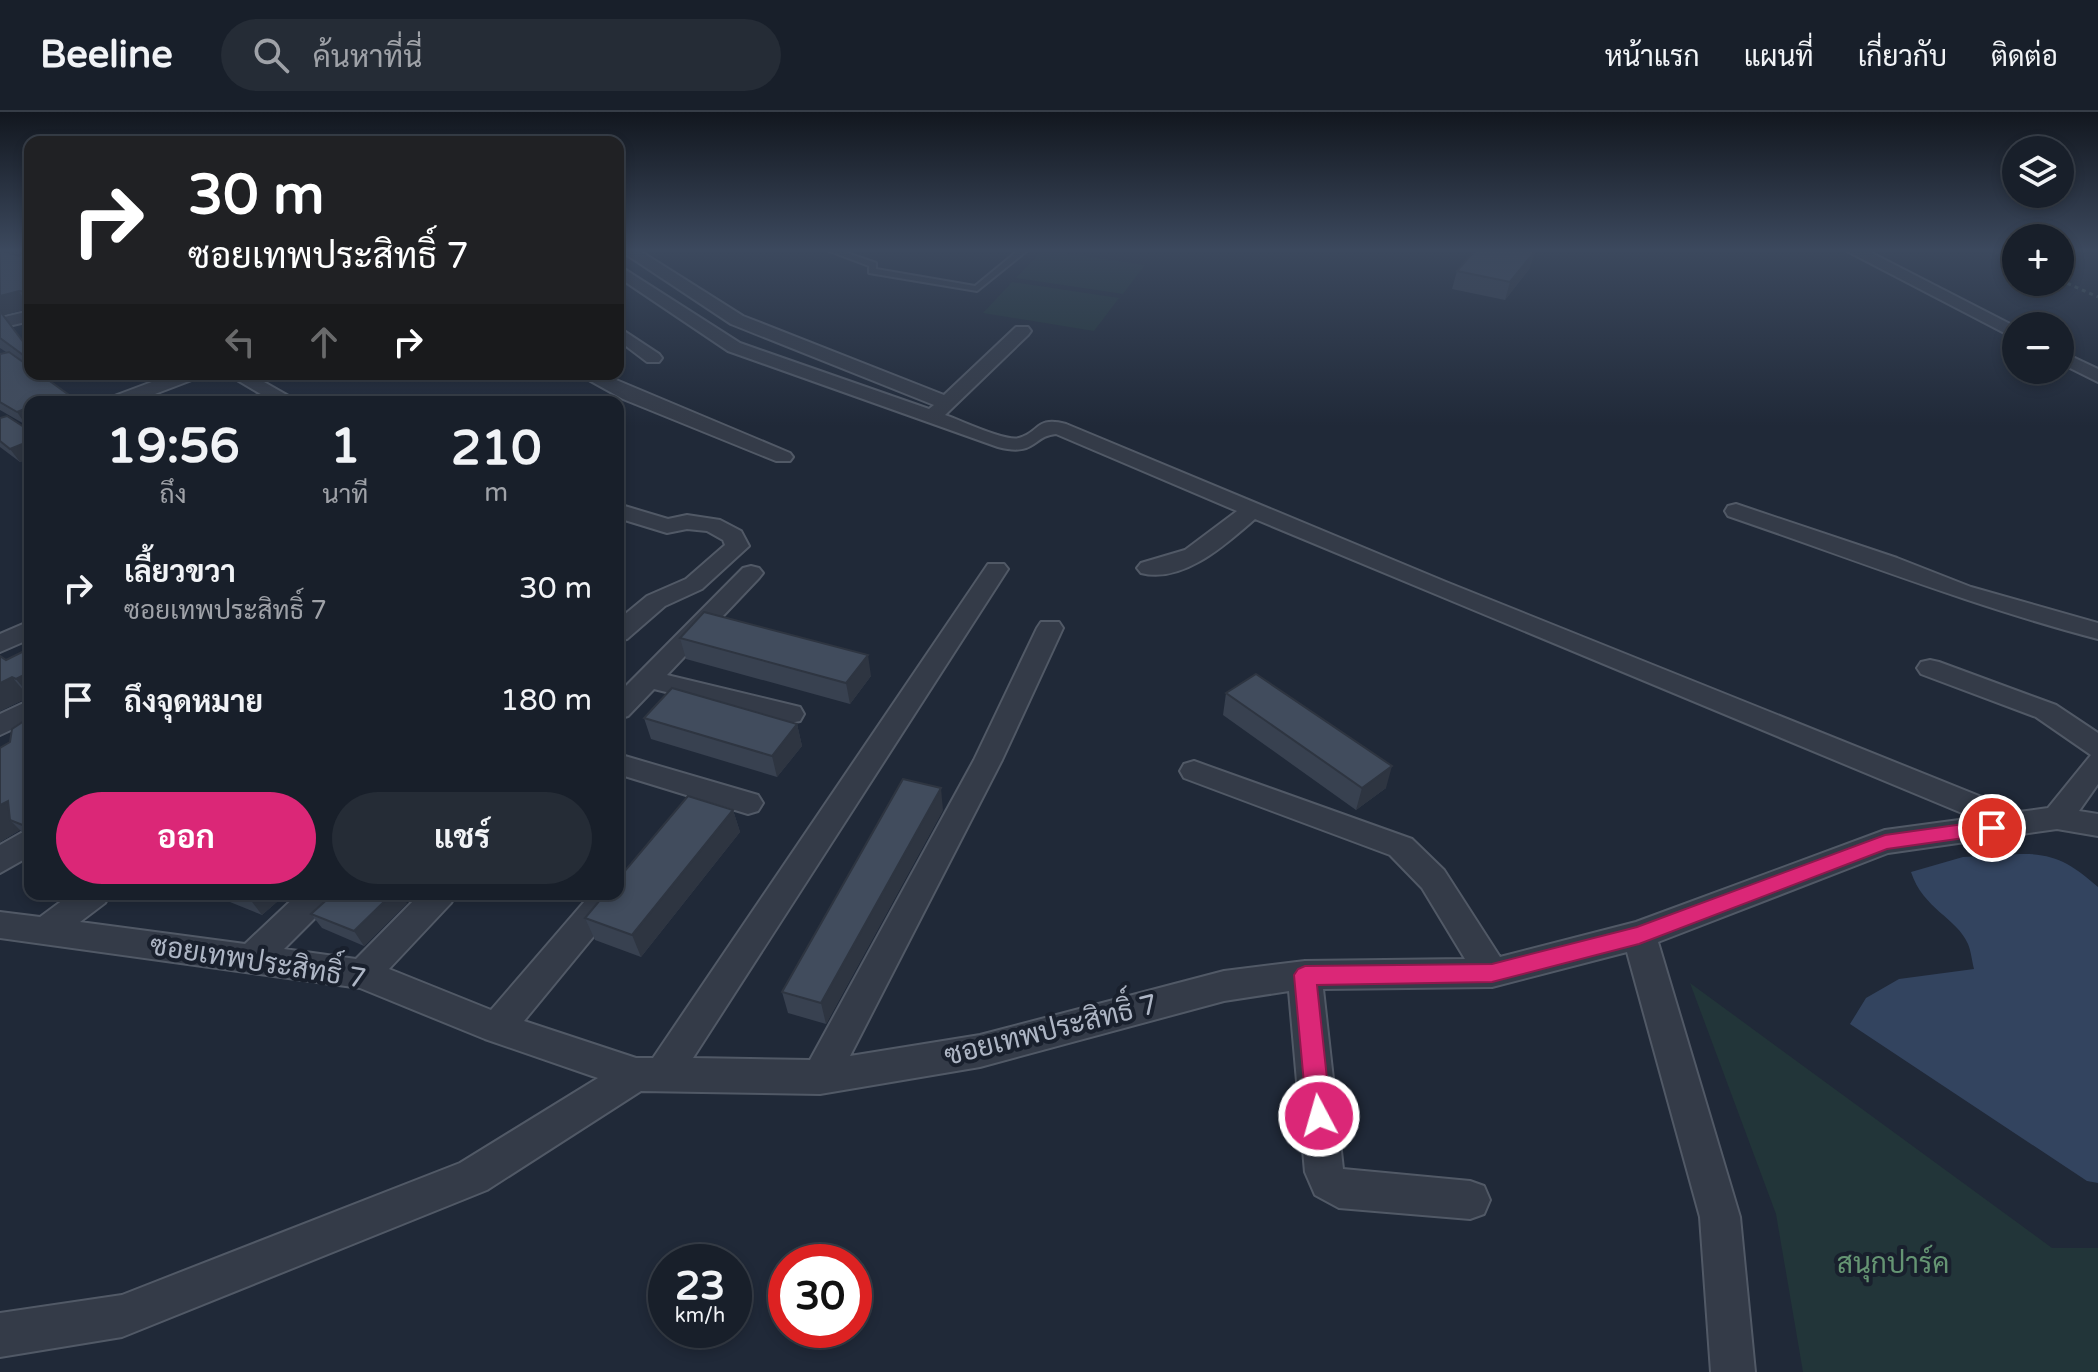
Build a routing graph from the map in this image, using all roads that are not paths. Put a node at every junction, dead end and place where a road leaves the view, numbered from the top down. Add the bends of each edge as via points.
1 (673, 308) edge
2 (718, 308) edge
3 (1965, 308) edge
4 (24, 317) edge
5 (0, 323) edge
6 (2002, 327) edge
7 (1022, 331) dead end
8 (624, 336) edge
9 (653, 358) dead end
10 (2074, 363) edge
11 (2098, 376) edge
12 (174, 380) edge
13 (247, 380) edge
14 (599, 380) edge
15 (132, 396) edge
16 (278, 396) edge
17 (939, 410) junction
18 (783, 457) dead end
19 (1253, 509) junction
20 (1736, 511) dead end
21 (624, 513) edge
22 (1149, 568) dead end
23 (996, 569) dead end
24 (751, 573) dead end
25 (711, 614) junction
26 (742, 623) edge
27 (624, 628) edge
28 (1050, 628) dead end
29 (2098, 631) edge
30 (24, 632) edge
31 (0, 644) edge
32 (1930, 668) dead end
33 (648, 679) junction
34 (624, 704) edge
35 (24, 712) edge
36 (790, 714) dead end
37 (0, 726) edge
38 (2098, 747) edge
39 (2098, 763) edge
40 (624, 766) edge
41 (1194, 771) dead end
42 (748, 803) dead end
43 (2057, 818) junction
44 (2019, 824) junction
45 (2098, 825) edge
46 (24, 844) edge
47 (0, 861) edge
48 (86, 900) edge
49 (313, 900) edge
50 (434, 900) edge
51 (605, 900) edge
52 (0, 925) edge
53 (46, 931) junction
54 (1639, 935) junction
55 (252, 959) junction
56 (1492, 973) junction
57 (363, 974) junction
58 (1305, 975) junction
59 (497, 1028) junction
60 (649, 1074) junction
61 (820, 1077) junction
62 (1470, 1200) dead end
63 (0, 1335) edge
64 (1733, 1372) edge

1 - 17 street via 721,341
2 - 17 street
3 - 6 street
4 - 5 street
7 - 17 street
8 - 9 street
10 - 11 street
12 - 15 street
13 - 16 street
14 - 18 street
17 - 19 street via 1017,445 1030,442 1045,428 1059,428
19 - 22 street via 1191,558
19 - 44 street
20 - 29 street via 1962,592
21 - 27 street via 667,526 712,525 733,536 737,546 694,584 656,601
23 - 60 street
24 - 25 street
25 - 26 street
25 - 33 street
28 - 61 street via 988,760
30 - 31 street
32 - 38 street via 2046,711
33 - 34 street
33 - 36 street
35 - 37 street
39 - 43 street
40 - 42 street
41 - 56 street via 1401,847 1433,879
43 - 44 street, ซอยเทพประสิทธิ์ 7
43 - 45 street, ซอยเทพประสิทธิ์ 7
44 - 54 street, ซอยเทพประสิทธิ์ 7 via 1885,842
46 - 47 street
48 - 53 street
49 - 55 street
50 - 57 street
51 - 59 street
52 - 53 street, ซอยเทพประสิทธิ์ 7
53 - 55 street, ซอยเทพประสิทธิ์ 7
54 - 56 street, ซอยเทพประสิทธิ์ 7
54 - 64 street via 1720,1217
55 - 57 street, ซอยเทพประสิทธิ์ 7
56 - 58 street, ซอยเทพประสิทธิ์ 7
57 - 59 street, ซอยเทพประสิทธิ์ 7
58 - 61 street, ซอยเทพประสิทธิ์ 7 via 1224,986 980,1051
58 - 62 street via 1329,1182 1339,1189
59 - 60 street, ซอยเทพประสิทธิ์ 7
60 - 61 street, ซอยเทพประสิทธิ์ 7
60 - 63 street via 473,1177 122,1316

